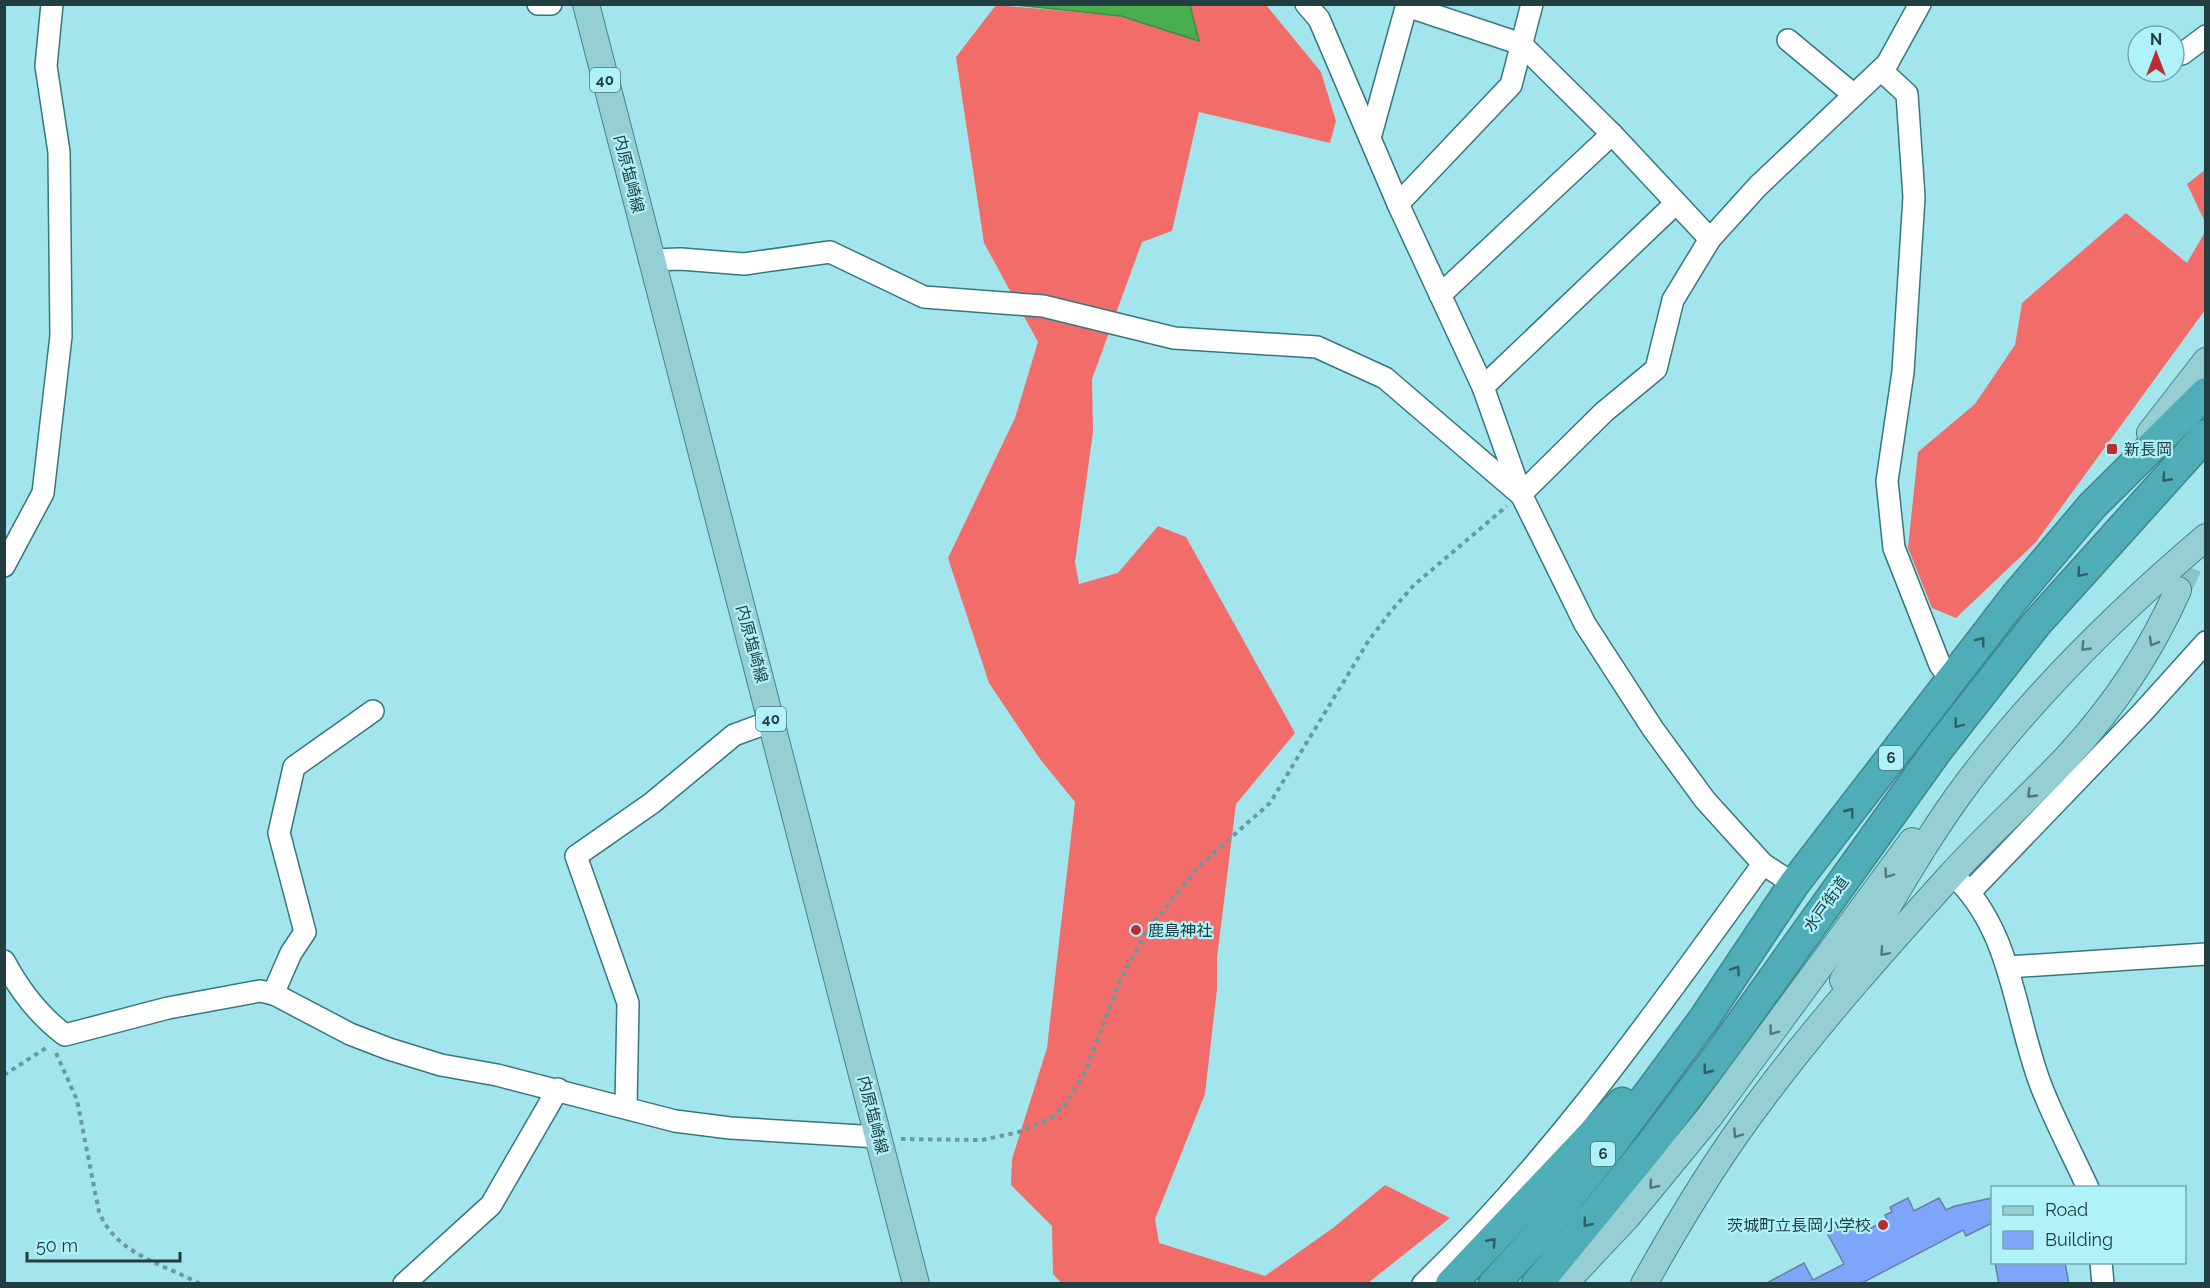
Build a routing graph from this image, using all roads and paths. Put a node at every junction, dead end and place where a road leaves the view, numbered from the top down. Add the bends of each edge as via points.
1 (52, 4) edge
2 (538, 4) edge
3 (551, 4) edge
4 (586, 4) edge
5 (1306, 4) edge
6 (1532, 4) edge
7 (1920, 4) edge
8 (1407, 5) edge
9 (2205, 36) edge
10 (1788, 40) dead end
11 (1521, 44) junction
12 (2186, 51) edge
13 (1881, 70) junction
14 (1854, 95) junction
15 (1612, 134) junction
16 (1370, 138) junction
17 (1398, 204) junction
18 (1675, 204) junction
19 (1710, 239) junction
20 (650, 260) junction
21 (1440, 295) junction
22 (2205, 361) edge
23 (1483, 387) junction
24 (2205, 393) edge
25 (2205, 435) edge
26 (1521, 494) junction
27 (2092, 506) junction
28 (2205, 537) edge
29 (4, 566) edge
30 (2178, 590) tunnel mouth
31 (2205, 642) edge
32 (1951, 680) junction
33 (374, 711) dead end
34 (772, 721) junction
35 (1968, 783) junction
36 (1763, 864) junction
37 (1952, 874) junction
38 (1794, 884) junction
39 (1971, 891) junction
40 (2205, 954) edge
41 (4, 961) edge
42 (2008, 967) junction
43 (273, 994) junction
44 (1704, 1019) junction
45 (1797, 1054) junction
46 (4, 1075) edge
47 (558, 1089) junction
48 (626, 1107) junction
49 (878, 1137) junction
50 (2087, 1186) edge
51 (2101, 1264) edge
52 (200, 1284) edge
53 (404, 1284) edge
54 (916, 1284) edge
55 (1423, 1284) edge
56 (1451, 1284) edge
57 (1494, 1284) edge
58 (1537, 1284) edge
59 (1564, 1284) edge
60 (1644, 1284) edge
61 (2103, 1284) edge

1 - 29 street via 46,66 58,152 61,336 43,493
2 - 3 street
4 - 20 main road, 内原塩崎線 / 40
5 - 16 street via 1319,19
6 - 11 street
7 - 13 street
8 - 11 street
8 - 16 street
9 - 12 street
10 - 14 street
11 - 15 street
11 - 17 street via 1511,85
13 - 14 street
13 - 32 street via 1907,94 1914,197 1904,372 1887,481 1894,548 1940,665
14 - 19 street via 1758,186
15 - 18 street
15 - 21 street
16 - 17 street
17 - 21 street
18 - 19 street
18 - 23 street
19 - 26 street via 1673,300 1656,369 1604,412
20 - 26 street via 744,264 830,252 924,297 1043,306 1174,338 1317,347 1385,378
20 - 34 main road, 内原塩崎線 / 40
21 - 23 street
22 - 27 main road
23 - 26 street
24 - 27 highway, 6
25 -> 58 highway, 水戸街道 / 6 via 2036,624 1938,749 1711,1065
26 - 36 street via 1585,624 1653,729 1705,800
26 - 49 path via 1414,585 1392,610 1369,640 1270,803 1198,866 1148,929 1120,980 1085,1072 1068,1101 1051,1118 1038,1126 982,1140
32 -> 27 highway, 6
28 -> 35 main road via 2125,606 2058,675
30 -> 37 main road via 2130,680 2070,754
31 - 39 street
38 -> 32 highway, 6
33 - 43 street via 294,767 279,833 305,932
34 - 48 street via 734,735 652,803 576,856 628,1003
34 - 49 main road, 内原塩崎線 / 40
35 - 45 main road
35 -> 59 main road via 1922,827 1710,1116
36 - 38 street
36 - 55 street via 1620,1061 1510,1191
37 - 39 street
37 -> 45 main road
44 -> 38 highway, 6
39 - 42 street via 1989,919
40 - 42 street
41 - 43 street via 18,987 44,1019 65,1035 168,1008 260,991
42 - 50 street via 2040,1082
43 - 47 street via 350,1034 389,1049 441,1065
56 -> 44 highway
44 - 57 highway, 6 via 1610,1146
45 -> 60 main road via 1716,1164
46 - 52 path via 53,1043 77,1100 99,1212 106,1227 133,1252
47 - 48 street
47 - 53 street via 490,1205
48 - 49 street via 675,1120 730,1128
49 - 54 main road, 内原塩崎線 / 40
51 - 61 street

